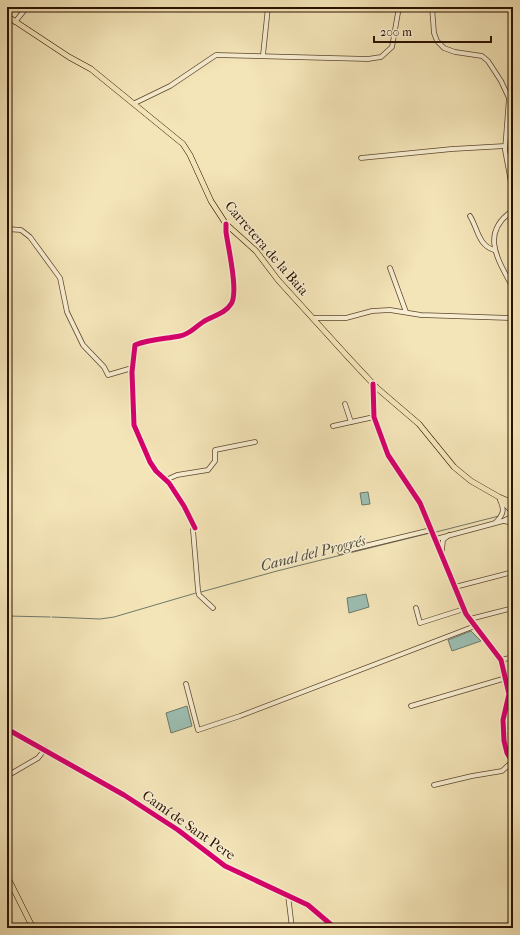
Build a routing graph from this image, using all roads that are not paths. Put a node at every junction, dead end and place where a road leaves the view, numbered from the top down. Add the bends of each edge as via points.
1 (27, 7) edge
2 (268, 7) edge
3 (399, 7) edge
4 (432, 7) edge
5 (7, 16) edge
6 (15, 22) junction
7 (263, 55) junction
8 (511, 98) edge
9 (135, 103) junction
10 (505, 146) junction
11 (361, 158) dead end
12 (513, 193) edge
13 (513, 205) edge
14 (470, 216) dead end
15 (226, 224) junction
16 (7, 229) edge
17 (494, 250) junction
18 (390, 268) dead end
19 (513, 288) edge
20 (406, 312) junction
21 (313, 318) junction
22 (513, 318) edge
23 (132, 368) junction
24 (373, 384) junction
25 (345, 404) dead end
26 (374, 417) junction
27 (351, 422) junction
28 (333, 426) dead end
29 (255, 442) dead end
30 (166, 480) junction
31 (499, 499) junction
32 (513, 503) edge
33 (513, 514) edge
34 (503, 521) junction
35 (496, 522) junction
36 (513, 523) edge
37 (431, 530) junction
38 (450, 534) junction
39 (436, 540) junction
40 (340, 552) dead end
41 (442, 553) junction
42 (513, 572) edge
43 (455, 587) junction
44 (213, 608) dead end
45 (416, 608) dead end
46 (513, 608) edge
47 (464, 609) junction
48 (470, 619) junction
49 (476, 626) junction
50 (513, 657) edge
51 (501, 660) junction
52 (506, 678) junction
53 (186, 684) dead end
54 (511, 694) edge
55 (411, 706) dead end
56 (7, 729) edge
57 (513, 729) edge
58 (503, 732) junction
59 (45, 749) junction
60 (513, 762) edge
61 (7, 776) edge
62 (434, 785) dead end
63 (7, 876) edge
64 (288, 895) junction
65 (33, 928) edge
66 (292, 928) edge
67 (335, 928) edge

1 - 6 street
2 - 7 street
3 - 7 street via 392,47 381,57 368,59
4 - 8 street via 437,41 444,48 455,52 485,58
5 - 6 main road, Carretera de la Baia
6 - 9 main road, Carretera de la Baia via 91,69
7 - 9 street via 216,55 170,86
8 - 10 street
9 - 15 main road, Carretera de la Baia via 183,144
10 - 11 street
10 - 12 street
13 - 17 street via 512,211 498,224
14 - 17 street via 477,235 487,248
15 - 21 main road, Carretera de la Baia via 256,252
15 - 23 street via 234,291 232,303 226,310 203,321 182,336 144,341 135,345
16 - 23 street via 21,230 30,237 60,278 67,312 80,339 108,375
17 - 19 street
18 - 20 street
20 - 21 street via 372,311 346,318
20 - 22 street via 422,315
21 - 24 main road, Carretera de la Baia
23 - 30 street via 134,424 150,462
24 - 26 street
24 - 31 main road, Carretera de la Baia via 419,424 454,466 471,481
25 - 27 street
26 - 27 street
26 - 37 street via 388,455 420,504
27 - 28 street
29 - 30 street via 215,450 215,460 208,470 177,475
30 - 44 street via 184,506 194,529 199,595
31 - 32 main road, Carretera de la Baia
31 - 33 main road, Carretera de la Baia
31 - 35 street via 504,510
33 - 34 street
34 - 35 street
34 - 36 street
35 - 38 street
37 - 39 street
37 - 40 street
38 - 39 street
38 - 41 street via 443,540
39 - 41 street
41 - 43 street
42 - 43 street
43 - 47 street
45 - 47 street via 420,623
46 - 48 street
47 - 48 street
48 - 49 street
49 - 51 street
49 - 53 street via 378,665 198,730
50 - 51 street
51 - 52 street
52 - 54 street
52 - 55 street
54 - 58 street via 503,720
56 - 59 street, Camí de Sant Pere
57 - 58 street
58 - 60 street via 507,752
59 - 61 street via 38,758
59 - 64 street, Camí de Sant Pere via 178,830 225,866
60 - 62 street via 502,771
63 - 65 main road
64 - 66 street
64 - 67 street, Camí de Sant Pere via 308,905

